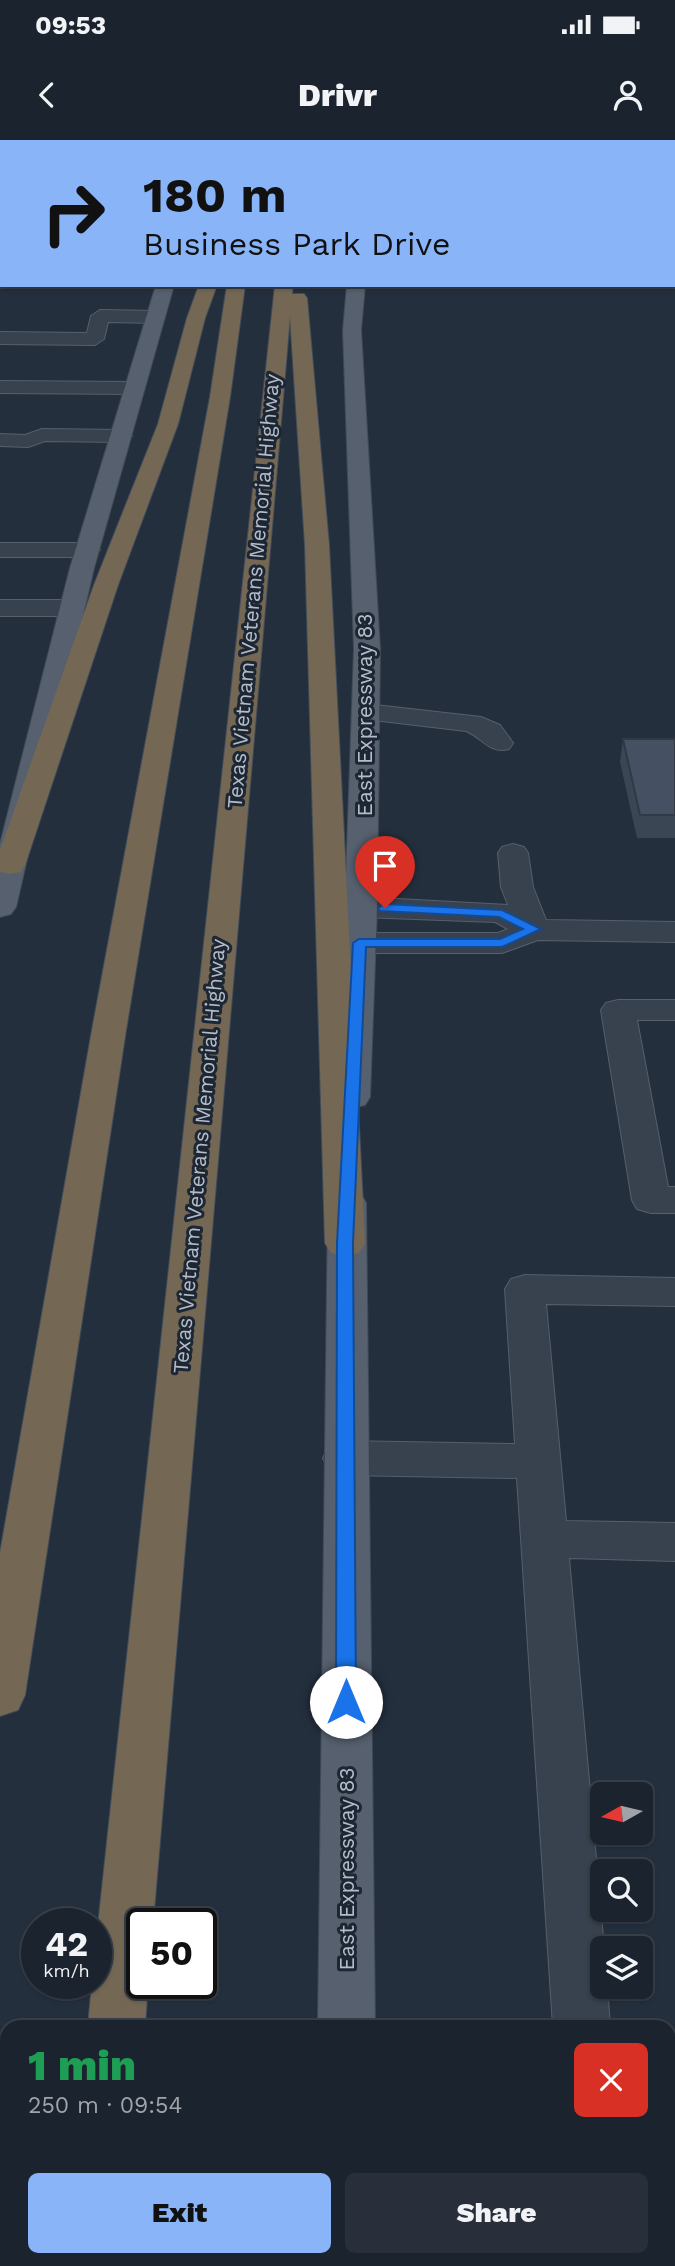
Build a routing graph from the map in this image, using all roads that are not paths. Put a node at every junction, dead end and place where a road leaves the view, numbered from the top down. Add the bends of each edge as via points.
1 (164, 287) edge
2 (207, 287) edge
3 (236, 287) edge
4 (284, 287) edge
5 (296, 287) edge
6 (356, 287) edge
7 (106, 296) dead end
8 (75, 316) dead end
9 (100, 316) junction
10 (156, 317) junction
11 (0, 338) edge
12 (95, 339) junction
13 (77, 358) dead end
14 (138, 378) junction
15 (0, 387) edge
16 (60, 387) junction
17 (47, 420) junction
18 (121, 436) junction
19 (0, 440) edge
20 (0, 550) edge
21 (88, 550) junction
22 (0, 608) edge
23 (73, 608) junction
24 (366, 712) junction
25 (499, 743) dead end
26 (513, 853) dead end
27 (4, 889) edge
28 (361, 906) junction
29 (534, 929) junction
30 (675, 932) edge
31 (359, 943) junction
32 (675, 1010) edge
33 (675, 1200) edge
34 (345, 1243) junction
35 (675, 1292) edge
36 (345, 1458) junction
37 (538, 1461) junction
38 (543, 1539) junction
39 (675, 1542) edge
40 (0, 1695) edge
41 (117, 2020) edge
42 (347, 2020) edge
43 (582, 2020) edge

1 - 10 main road
2 - 27 highway via 168,424 106,585
3 - 40 highway
4 - 41 highway, Texas Vietnam Veterans Memorial Highway
5 - 34 highway via 317,545
6 - 24 main road, East Expressway 83 via 352,330
7 - 9 street
8 - 9 street
9 - 10 street
9 - 12 street
10 - 14 main road
11 - 12 street
12 - 13 street
14 - 16 street
14 - 18 main road
15 - 16 street
16 - 17 street
17 - 18 street
17 - 19 street via 27,441
18 - 21 main road
20 - 21 street
21 - 23 main road
22 - 23 street
23 - 27 main road
24 - 25 street via 471,723 490,731
24 - 28 main road, East Expressway 83
26 - 29 street via 517,887
28 - 29 street via 502,914
28 - 31 main road, East Expressway 83
29 - 30 street
29 - 31 street via 502,943
31 - 34 main road, East Expressway 83
32 - 33 street via 618,1010 651,1200
34 - 36 main road, East Expressway 83
35 - 37 street via 525,1289
36 - 37 street
36 - 42 main road, East Expressway 83
37 - 38 street
38 - 39 street
38 - 43 street

